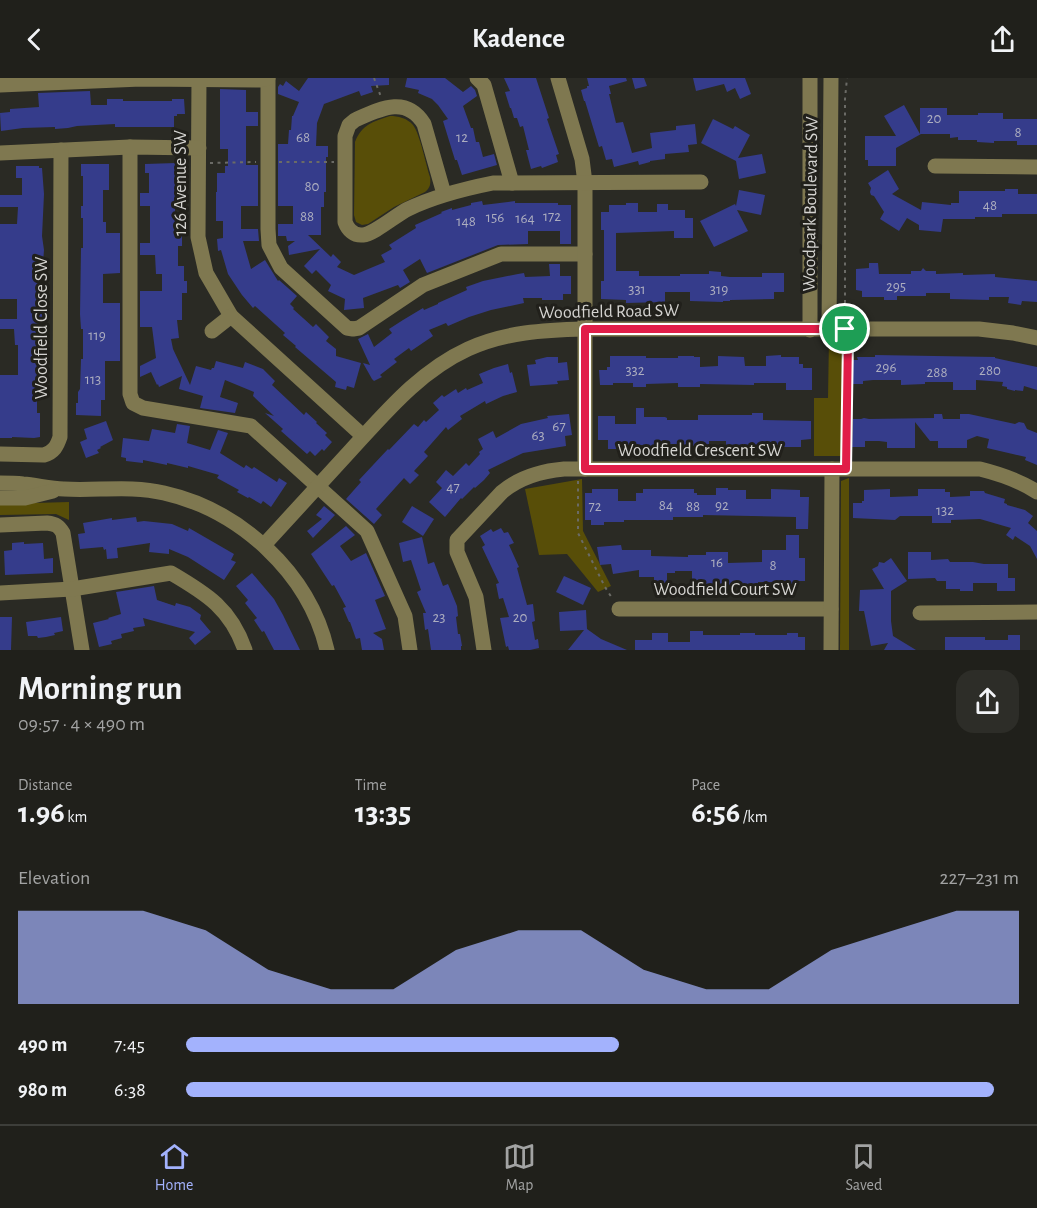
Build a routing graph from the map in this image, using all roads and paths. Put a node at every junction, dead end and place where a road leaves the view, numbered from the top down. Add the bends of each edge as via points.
1 (199, 78) edge
2 (268, 78) edge
3 (374, 78) edge
4 (477, 78) edge
5 (558, 78) edge
6 (810, 78) edge
7 (831, 78) edge
8 (847, 78) edge
9 (0, 85) edge
10 (385, 108) junction
11 (130, 147) junction
12 (199, 148) junction
13 (61, 150) junction
14 (0, 153) edge
15 (935, 166) dead end
16 (1037, 168) edge
17 (701, 182) dead end
18 (512, 183) junction
19 (585, 183) junction
20 (444, 194) junction
21 (585, 254) junction
22 (231, 316) junction
23 (585, 329) junction
24 (845, 329) junction
25 (810, 330) junction
26 (829, 330) junction
27 (212, 331) dead end
28 (1037, 338) edge
29 (363, 436) junction
30 (0, 454) edge
31 (839, 469) junction
32 (581, 473) junction
33 (0, 483) edge
34 (317, 487) junction
35 (62, 489) junction
36 (1037, 492) edge
37 (0, 498) edge
38 (0, 525) edge
39 (264, 545) junction
40 (72, 589) junction
41 (0, 593) edge
42 (619, 609) joint
43 (831, 609) junction
44 (921, 612) dead end
45 (1037, 612) edge
46 (82, 650) edge
47 (245, 650) edge
48 (327, 650) edge
49 (410, 650) edge
50 (484, 650) edge
51 (831, 650) edge

1 - 2 street
1 - 9 street
1 - 12 street, 126 Avenue SW
2 - 21 street via 269,245 280,268 347,328 359,328 423,285 501,254
3 - 10 path
4 - 18 street via 484,85
5 - 19 street via 582,159
6 - 25 street, Woodpark Boulevard SW
7 - 26 street, Woodpark Boulevard SW
8 - 24 path
10 - 20 street via 405,108 422,120
10 - 20 street via 355,120 345,136 347,227 352,233 366,235 405,210
11 - 12 street
11 - 13 street
11 - 34 street via 133,403 251,426
12 - 22 street, 126 Avenue SW via 198,237 206,273
13 - 14 street
13 - 30 street, Woodfield Close SW via 60,437 56,447 44,455
15 - 16 street
17 - 19 street
18 - 19 street
18 - 20 street via 493,183
19 - 21 street
21 - 23 street
22 - 27 street
22 - 29 street, 126 Avenue SW
23 - 25 street, Woodfield Road SW
23 - 29 street, Woodfield Road SW via 514,334 468,349 420,379
23 - 32 street
24 - 26 street, Woodfield Road SW
24 - 28 street, Woodfield Road SW via 979,329
24 - 31 path via 848,338
25 - 26 street, Woodfield Road SW
29 - 34 street, Woodfield Road SW
31 - 32 street, Woodfield Crescent SW
31 - 36 street, Woodfield Crescent SW via 980,469 1016,480
31 - 43 street
32 - 42 path via 578,533
32 - 50 street, Woodfield Crescent SW via 547,471 517,481 457,540 457,552 476,597
33 - 35 street
34 - 39 street, Woodfield Road SW
34 - 49 street via 367,531 405,616
35 - 37 street via 25,498
35 - 39 street via 130,489 183,498 222,515
38 - 40 street via 47,523 59,527
39 - 48 street via 297,583
40 - 41 street
40 - 46 street
40 - 47 street via 171,573 211,598 239,633
42 - 43 street, Woodfield Court SW
43 - 51 street
44 - 45 street

